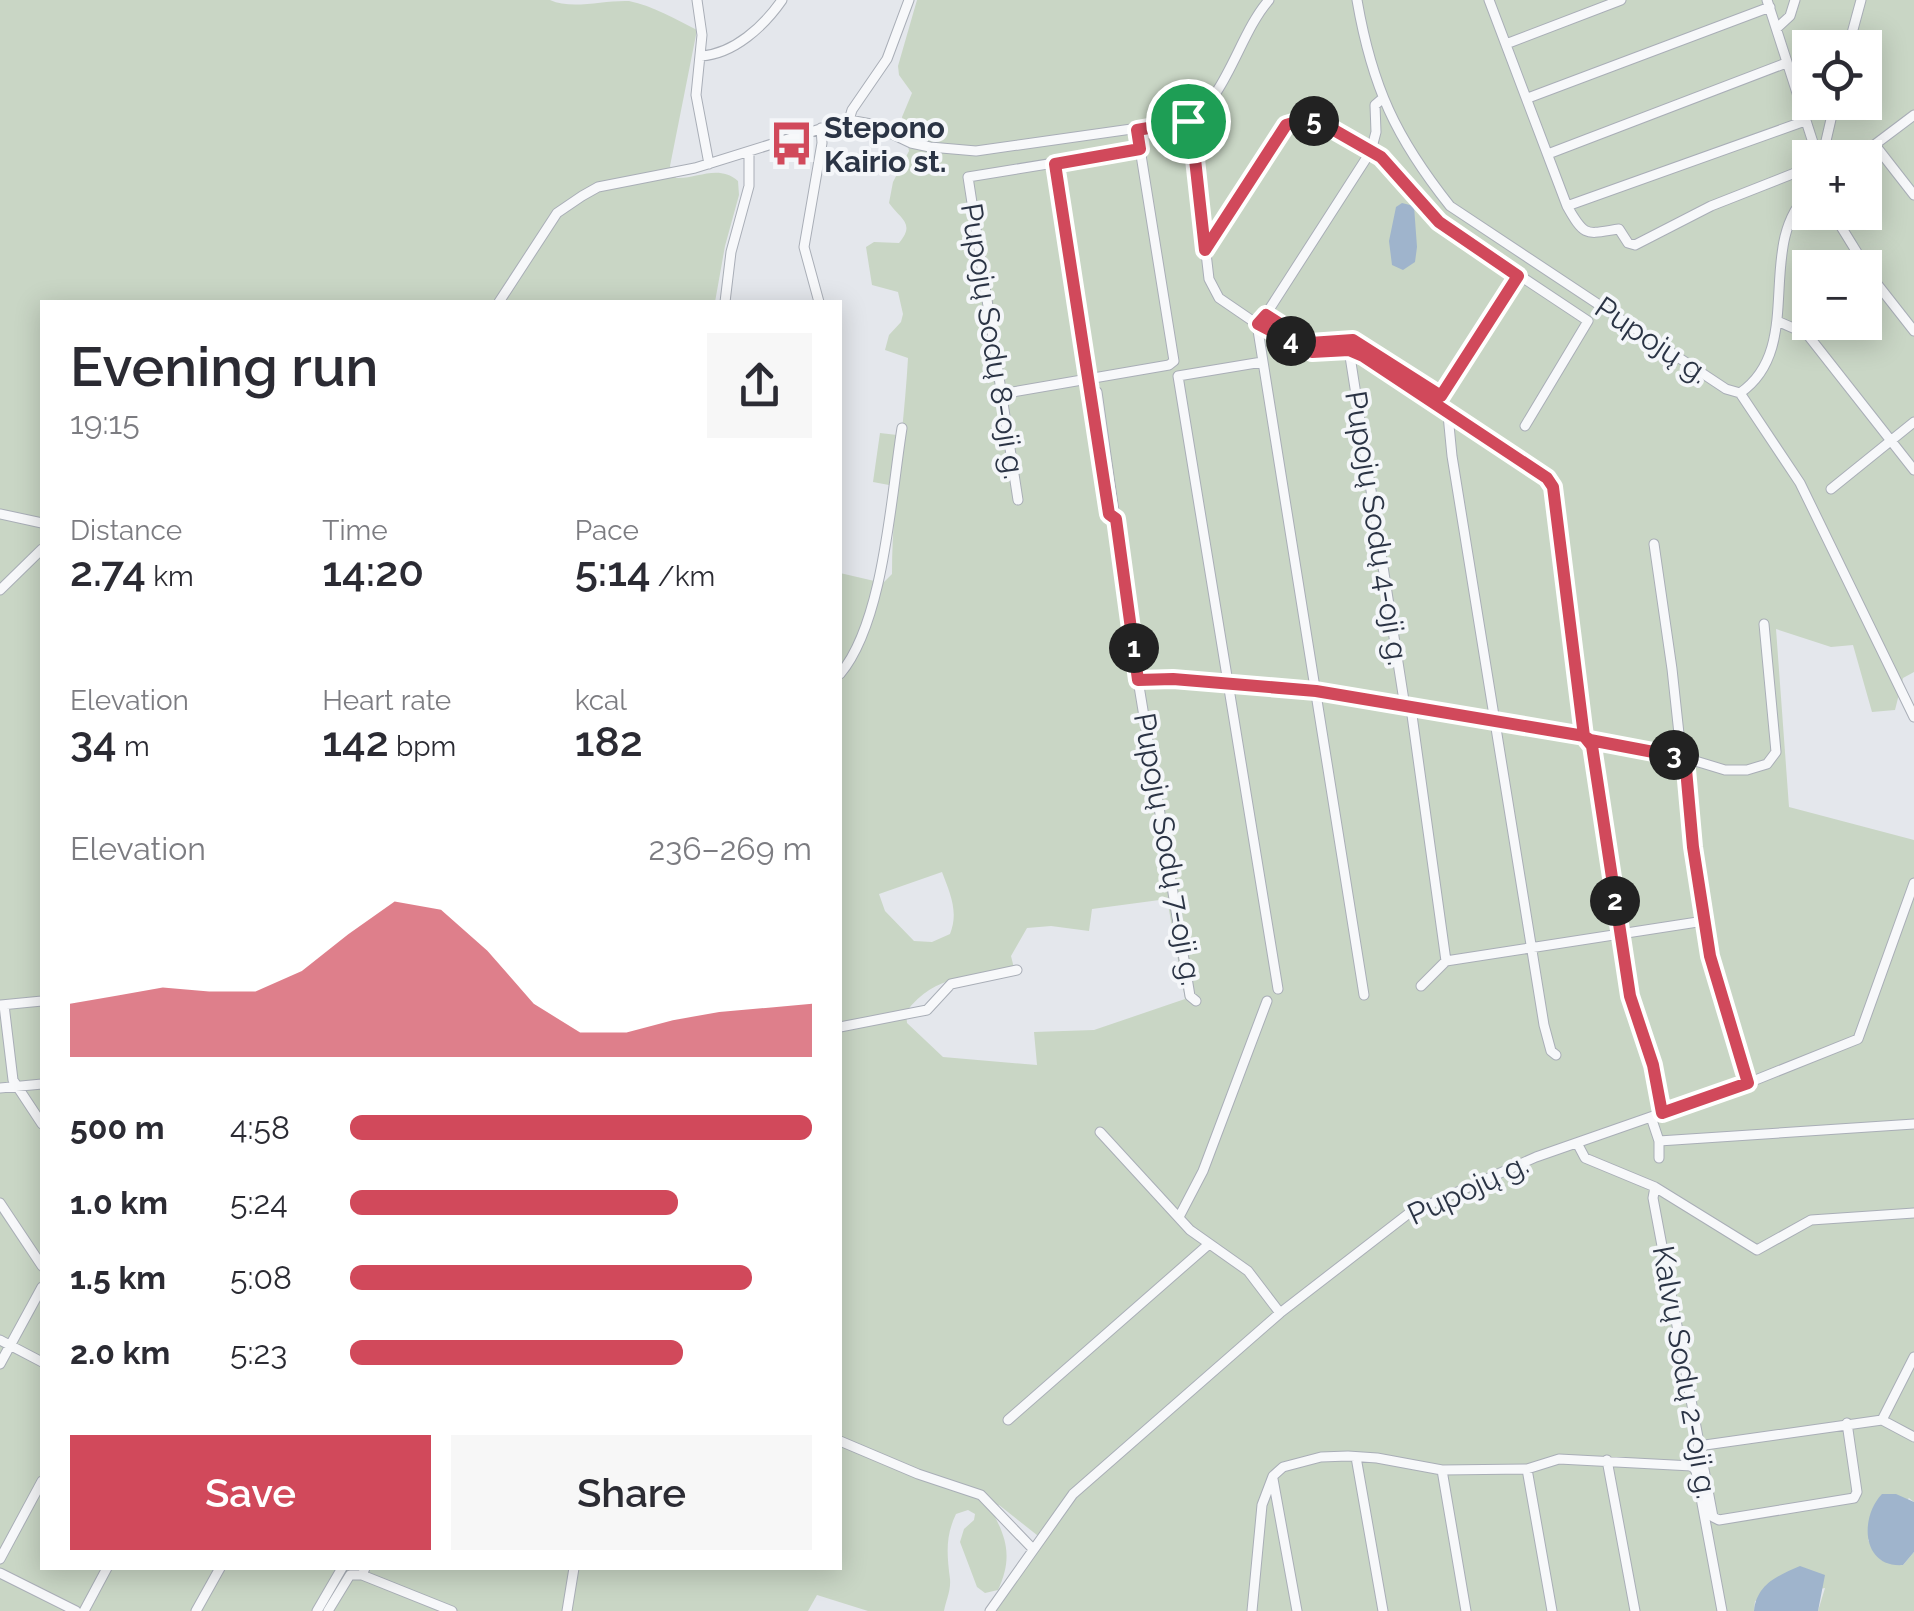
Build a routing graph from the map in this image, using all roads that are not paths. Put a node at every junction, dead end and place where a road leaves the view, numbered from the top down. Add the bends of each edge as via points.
1 (697, 0) edge
2 (782, 0) edge
3 (909, 0) edge
4 (1269, 0) edge
5 (1357, 0) edge
6 (1490, 0) edge
7 (1622, 0) edge
8 (1795, 0) edge
9 (1861, 0) edge
10 (1768, 4) edge
11 (1777, 28) junction
12 (1853, 30) edge
13 (1506, 44) junction
14 (701, 56) junction
15 (1786, 63) junction
16 (1528, 98) junction
17 (1382, 99) junction
18 (1914, 116) edge
19 (849, 120) junction
20 (1188, 121) junction
21 (1805, 121) junction
22 (821, 128) junction
23 (1137, 130) junction
24 (1813, 140) edge
25 (1882, 140) edge
26 (1140, 149) junction
27 (1371, 151) junction
28 (749, 152) junction
29 (1548, 154) junction
30 (1882, 154) edge
31 (710, 164) junction
32 (1055, 164) junction
33 (1792, 174) edge
34 (1914, 195) edge
35 (1568, 206) junction
36 (1792, 217) edge
37 (1843, 230) edge
38 (1205, 250) junction
39 (1518, 276) junction
40 (500, 300) edge
41 (724, 300) edge
42 (818, 300) edge
43 (1266, 315) junction
44 (1778, 321) junction
45 (1258, 324) junction
46 (1914, 331) edge
47 (1349, 350) junction
48 (1262, 362) junction
49 (1086, 380) junction
50 (1098, 392) dead end
51 (1740, 393) junction
52 (1002, 394) junction
53 (1448, 415) junction
54 (1914, 422) edge
55 (1525, 426) dead end
56 (902, 428) dead end
57 (1891, 440) junction
58 (1914, 470) edge
59 (1830, 489) dead end
60 (1018, 500) dead end
61 (0, 514) edge
62 (1116, 519) junction
63 (40, 523) edge
64 (1654, 544) dead end
65 (40, 551) edge
66 (0, 590) edge
67 (1764, 624) dead end
68 (842, 671) edge
69 (1138, 680) junction
70 (1229, 682) junction
71 (1316, 691) junction
72 (1408, 708) junction
73 (1914, 716) edge
74 (1496, 722) junction
75 (1587, 738) junction
76 (1682, 757) junction
77 (1914, 883) edge
78 (1704, 922) junction
79 (1620, 933) junction
80 (1532, 948) junction
81 (1446, 962) junction
82 (1017, 970) dead end
83 (1421, 986) dead end
84 (1278, 990) dead end
85 (1364, 995) dead end
86 (40, 1000) edge
87 (1196, 1001) dead end
88 (1268, 1001) dead end
89 (2, 1005) edge
90 (842, 1028) edge
91 (1556, 1055) dead end
92 (1748, 1083) junction
93 (40, 1084) edge
94 (16, 1085) junction
95 (0, 1088) edge
96 (1662, 1113) junction
97 (1651, 1117) junction
98 (40, 1121) edge
99 (1914, 1124) edge
100 (1100, 1132) dead end
101 (1659, 1140) junction
102 (1577, 1143) junction
103 (1659, 1158) dead end
104 (1655, 1187) junction
105 (0, 1204) edge
106 (1914, 1212) edge
107 (1179, 1216) junction
108 (1209, 1244) junction
109 (40, 1263) edge
110 (40, 1290) edge
111 (1280, 1313) junction
112 (5, 1343) edge
113 (1914, 1357) edge
114 (40, 1361) edge
115 (0, 1364) edge
116 (1008, 1420) dead end
117 (1882, 1420) junction
118 (1848, 1423) junction
119 (1914, 1437) edge
120 (842, 1442) edge
121 (1698, 1446) junction
122 (1356, 1457) junction
123 (1608, 1460) junction
124 (1526, 1469) junction
125 (1442, 1470) junction
126 (1273, 1476) junction
127 (40, 1485) edge
128 (1032, 1548) junction
129 (0, 1559) edge
130 (106, 1570) edge
131 (219, 1570) edge
132 (341, 1570) edge
133 (574, 1570) edge
134 (364, 1571) edge
135 (0, 1572) edge
136 (76, 1611) edge
137 (84, 1611) edge
138 (196, 1611) edge
139 (317, 1611) edge
140 (328, 1611) edge
141 (452, 1611) edge
142 (567, 1611) edge
143 (990, 1611) edge
144 (1252, 1611) edge
145 (1297, 1611) edge
146 (1383, 1611) edge
147 (1466, 1611) edge
148 (1552, 1611) edge
149 (1635, 1611) edge
150 (1722, 1611) edge

1 - 14 street
2 - 14 street via 758,28
3 - 19 street via 887,59
4 - 20 street via 1211,100
5 - 17 street, Pupojų g.
6 - 13 street
7 - 13 street
8 - 11 street
9 - 12 street
10 - 11 street
10 - 16 street
11 - 15 street
13 - 16 street
14 - 31 street via 696,94
15 - 21 street
15 - 29 street
16 - 29 street
17 - 27 street via 1375,105
17 - 51 street, Pupojų g. via 1418,166 1450,206
18 - 25 street
19 - 22 street
19 - 23 street via 911,143 965,150
20 - 23 street
20 - 38 street
21 - 24 street
21 - 35 street
22 - 28 street
22 - 42 street via 804,247
23 - 26 street
26 - 32 street, Pupojų Sodų 8-oji g.
26 - 49 street via 1174,361
27 - 38 street via 1320,122 1286,125
27 - 39 street via 1439,222
27 - 43 street
28 - 31 street
28 - 41 street via 749,186
29 - 35 street
30 - 34 street
31 - 40 street via 598,187 556,213
32 - 49 street, Pupojų Sodų 7-oji g.
32 - 52 street, Pupojų Sodų 8-oji g. via 968,177
33 - 35 street via 1632,246 1619,230 1586,232
36 - 44 street
37 - 46 street
38 - 45 street via 1214,293
39 - 43 street via 1441,396 1353,340 1310,343
39 - 55 street via 1588,321
43 - 45 street
44 - 51 street via 1761,374
44 - 57 street via 1807,334
45 - 47 street via 1312,352
45 - 48 street
47 - 53 street
47 - 72 street, Pupojų Sodų 4-oji g.
48 - 70 street via 1178,376
48 - 71 street
49 - 52 street
49 - 62 street, Pupojų Sodų 7-oji g. via 1109,514
50 - 62 street, Pupojų Sodų 7-oji g.
51 - 73 street, Pupojų g. via 1800,482
52 - 60 street, Pupojų Sodų 8-oji g.
53 - 74 street
53 - 75 street via 1537,469 1553,487
54 - 57 street
56 - 68 street via 868,622
57 - 58 street
57 - 59 street
61 - 63 street
62 - 69 street, Pupojų Sodų 7-oji g.
64 - 76 street
65 - 66 street
67 - 76 street via 1774,759 1737,772
69 - 70 street
69 - 87 street, Pupojų Sodų 7-oji g. via 1190,996
70 - 71 street
70 - 84 street
71 - 72 street
71 - 85 street
72 - 74 street
72 - 81 street, Pupojų Sodų 4-oji g.
74 - 75 street
74 - 80 street
75 - 76 street
75 - 79 street
76 - 78 street
77 - 92 street, Pupojų g. via 1858,1039
78 - 79 street
78 - 92 street
79 - 80 street
79 - 96 street
80 - 81 street
80 - 91 street via 1544,1025
81 - 83 street
82 - 90 street via 951,984 927,1010
86 - 89 street
88 - 107 street
89 - 94 street
92 - 96 street, Pupojų g.
93 - 94 street
94 - 95 street
94 - 98 street
96 - 97 street, Pupojų g.
97 - 101 street
97 - 102 street, Pupojų g.
99 - 101 street
100 - 107 street
101 - 103 street
102 - 104 street via 1585,1158
102 - 111 street, Pupojų g. via 1408,1214
104 - 106 street via 1756,1250 1811,1220
104 - 121 street, Kalvų Sodų 2-oji g.
105 - 109 street
107 - 108 street
108 - 111 street via 1248,1271
108 - 116 street
110 - 112 street
111 - 128 street, Pupojų g. via 1073,1494
112 - 114 street
112 - 115 street
113 - 117 street
117 - 118 street
117 - 119 street
118 - 121 street
118 - 121 street, Kalvų Sodų 2-oji g. via 1856,1496 1814,1506 1716,1520
120 - 128 street via 982,1494
122 - 125 street
122 - 126 street via 1321,1457
122 - 146 street
123 - 124 street via 1552,1460
123 - 149 street
123 - 150 street via 1688,1465 1696,1472
124 - 125 street
124 - 148 street
125 - 147 street
126 - 144 street via 1262,1506
126 - 145 street
127 - 129 street
128 - 143 street, Pupojų g.
130 - 137 street
131 - 138 street
132 - 139 street
133 - 142 street
134 - 140 street via 350,1575
134 - 141 street
135 - 136 street

